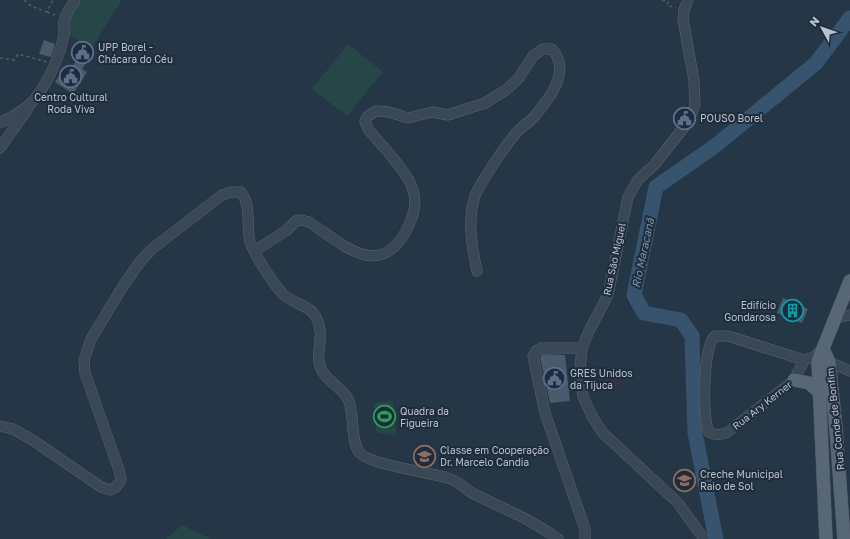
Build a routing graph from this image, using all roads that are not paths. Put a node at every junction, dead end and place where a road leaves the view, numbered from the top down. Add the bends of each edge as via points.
1 (75, 0) edge
2 (688, 0) edge
3 (33, 102) junction
4 (0, 123) edge
5 (0, 148) edge
6 (255, 251) junction
7 (477, 271) dead end
8 (850, 281) edge
9 (850, 315) edge
10 (835, 318) junction
11 (582, 348) junction
12 (823, 349) junction
13 (804, 360) junction
14 (829, 362) junction
15 (850, 371) edge
16 (794, 380) junction
17 (818, 392) junction
18 (0, 426) edge
19 (558, 539) edge
20 (585, 539) edge
21 (704, 539) edge
22 (826, 539) edge
23 (844, 539) edge

1 - 3 street via 66,16 64,34 54,65
2 - 11 street, Rua São Miguel via 684,10 685,30 694,82 695,105 688,122 655,164 638,180 628,197 608,295
3 - 4 street
3 - 5 street
6 - 7 street via 301,220 309,222 356,253 383,256 394,249 410,224 416,202 409,179 368,129 365,121 368,116 376,111 408,118 432,112 448,115 486,102 518,79 533,56 543,49 552,49 561,64 560,78 542,106 510,141 476,195 472,209 472,248
6 - 18 street via 250,242 245,197 241,192 222,195 152,249 140,262 91,339 84,360 85,373 119,470 121,480 116,487 110,490 101,487 34,441 13,429
6 - 19 street via 275,286 285,296 316,315 321,334 319,361 327,377 348,399 359,451 371,460 449,478 475,494 536,523
8 - 10 main road, Rua Conde de Bonfim
9 - 10 street
10 - 12 main road, Rua Conde de Bonfim
11 - 20 street via 541,348 533,356 545,413 584,529
11 - 21 street, Rua São Miguel via 580,383 583,397 593,418 603,433 678,503
12 - 13 street via 814,357
12 - 14 main road, Rua Conde de Bonfim
12 - 17 main road, Rua Conde de Bonfim via 818,361
13 - 16 street, Rua Ary Kerner
13 - 16 street, Rua Ary Kerner via 728,336 715,336 711,339 708,346 705,385 706,421 709,432 715,435 728,432
14 - 15 street
14 - 23 main road, Rua Conde de Bonfim via 842,490
16 - 17 main road via 809,383
17 - 22 main road, Rua Conde de Bonfim

